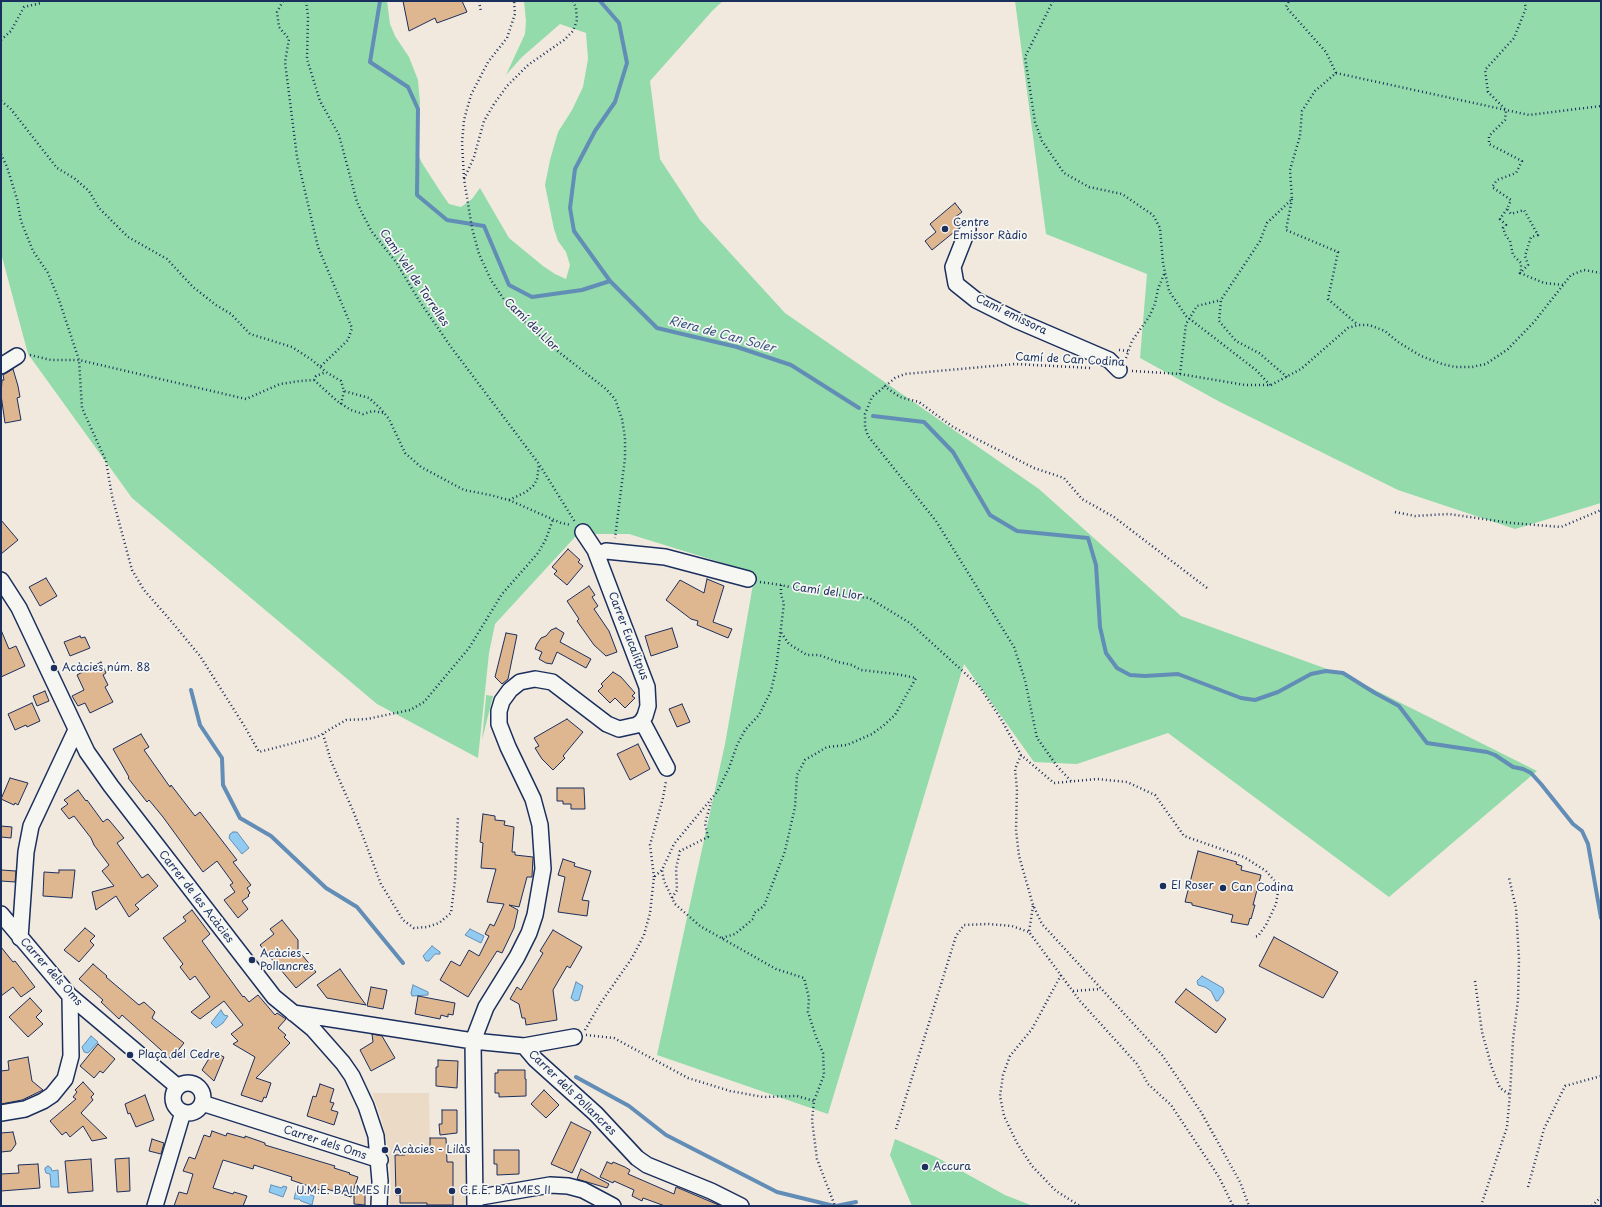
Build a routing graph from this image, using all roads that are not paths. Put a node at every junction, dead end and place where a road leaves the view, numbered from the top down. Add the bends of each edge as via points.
1 (968, 229) dead end
2 (17, 356) road end
3 (1, 366) edge
4 (1122, 370) road end
5 (581, 530) road end
6 (596, 555) junction
7 (748, 579) road end
8 (1, 580) edge
9 (642, 721) junction
10 (76, 730) junction
11 (667, 768) road end
12 (1, 914) edge
13 (20, 938) junction
14 (70, 996) junction
15 (291, 1012) junction
16 (574, 1037) dead end
17 (472, 1041) junction
18 (524, 1046) junction
19 (178, 1087) junction
20 (202, 1103) junction
21 (183, 1112) junction
22 (1, 1113) edge
23 (380, 1160) junction
24 (475, 1202) edge
25 (155, 1206) edge
26 (379, 1206) edge
27 (612, 1206) edge
28 (741, 1206) edge

1 - 4 street, Camí emissora via 953,267 956,284 976,300 1109,360
2 - 3 street
5 - 6 street, Carrer Eucalitpus
6 - 7 street via 606,551 666,557
6 - 9 street, Carrer Eucalitpus via 647,687 648,706
8 - 10 street, Carrer de les Acàcies via 19,608
9 - 11 street
9 - 17 street via 637,725 619,728 607,724 552,682 534,679 520,682 502,701 499,724 533,799 540,825 543,869 535,915 529,933 486,1007
10 - 13 street via 31,826 26,852
10 - 15 street, Carrer de les Acàcies via 87,752 139,824 274,997
12 - 13 street, Carrer dels Oms
13 - 14 street, Carrer dels Oms
14 - 19 street, Carrer dels Oms
14 - 22 street via 71,1056 65,1078 52,1095 43,1101 25,1109
15 - 17 street, Carrer dels Pollancres
15 - 23 street, Carrer de les Acàcies via 313,1029 352,1076 372,1121
16 - 18 street
17 - 18 street, Carrer dels Pollancres
17 - 24 street
18 - 28 street, Carrer dels Pollancres via 596,1114 637,1158 647,1165
19 - 20 street via 187,1083 197,1085 202,1093
19 - 21 street via 174,1101
20 - 21 street via 197,1110
20 - 23 street, Carrer dels Oms
21 - 25 street
23 - 26 street, Carrer de les Acàcies
24 - 27 street via 550,1185 584,1190

